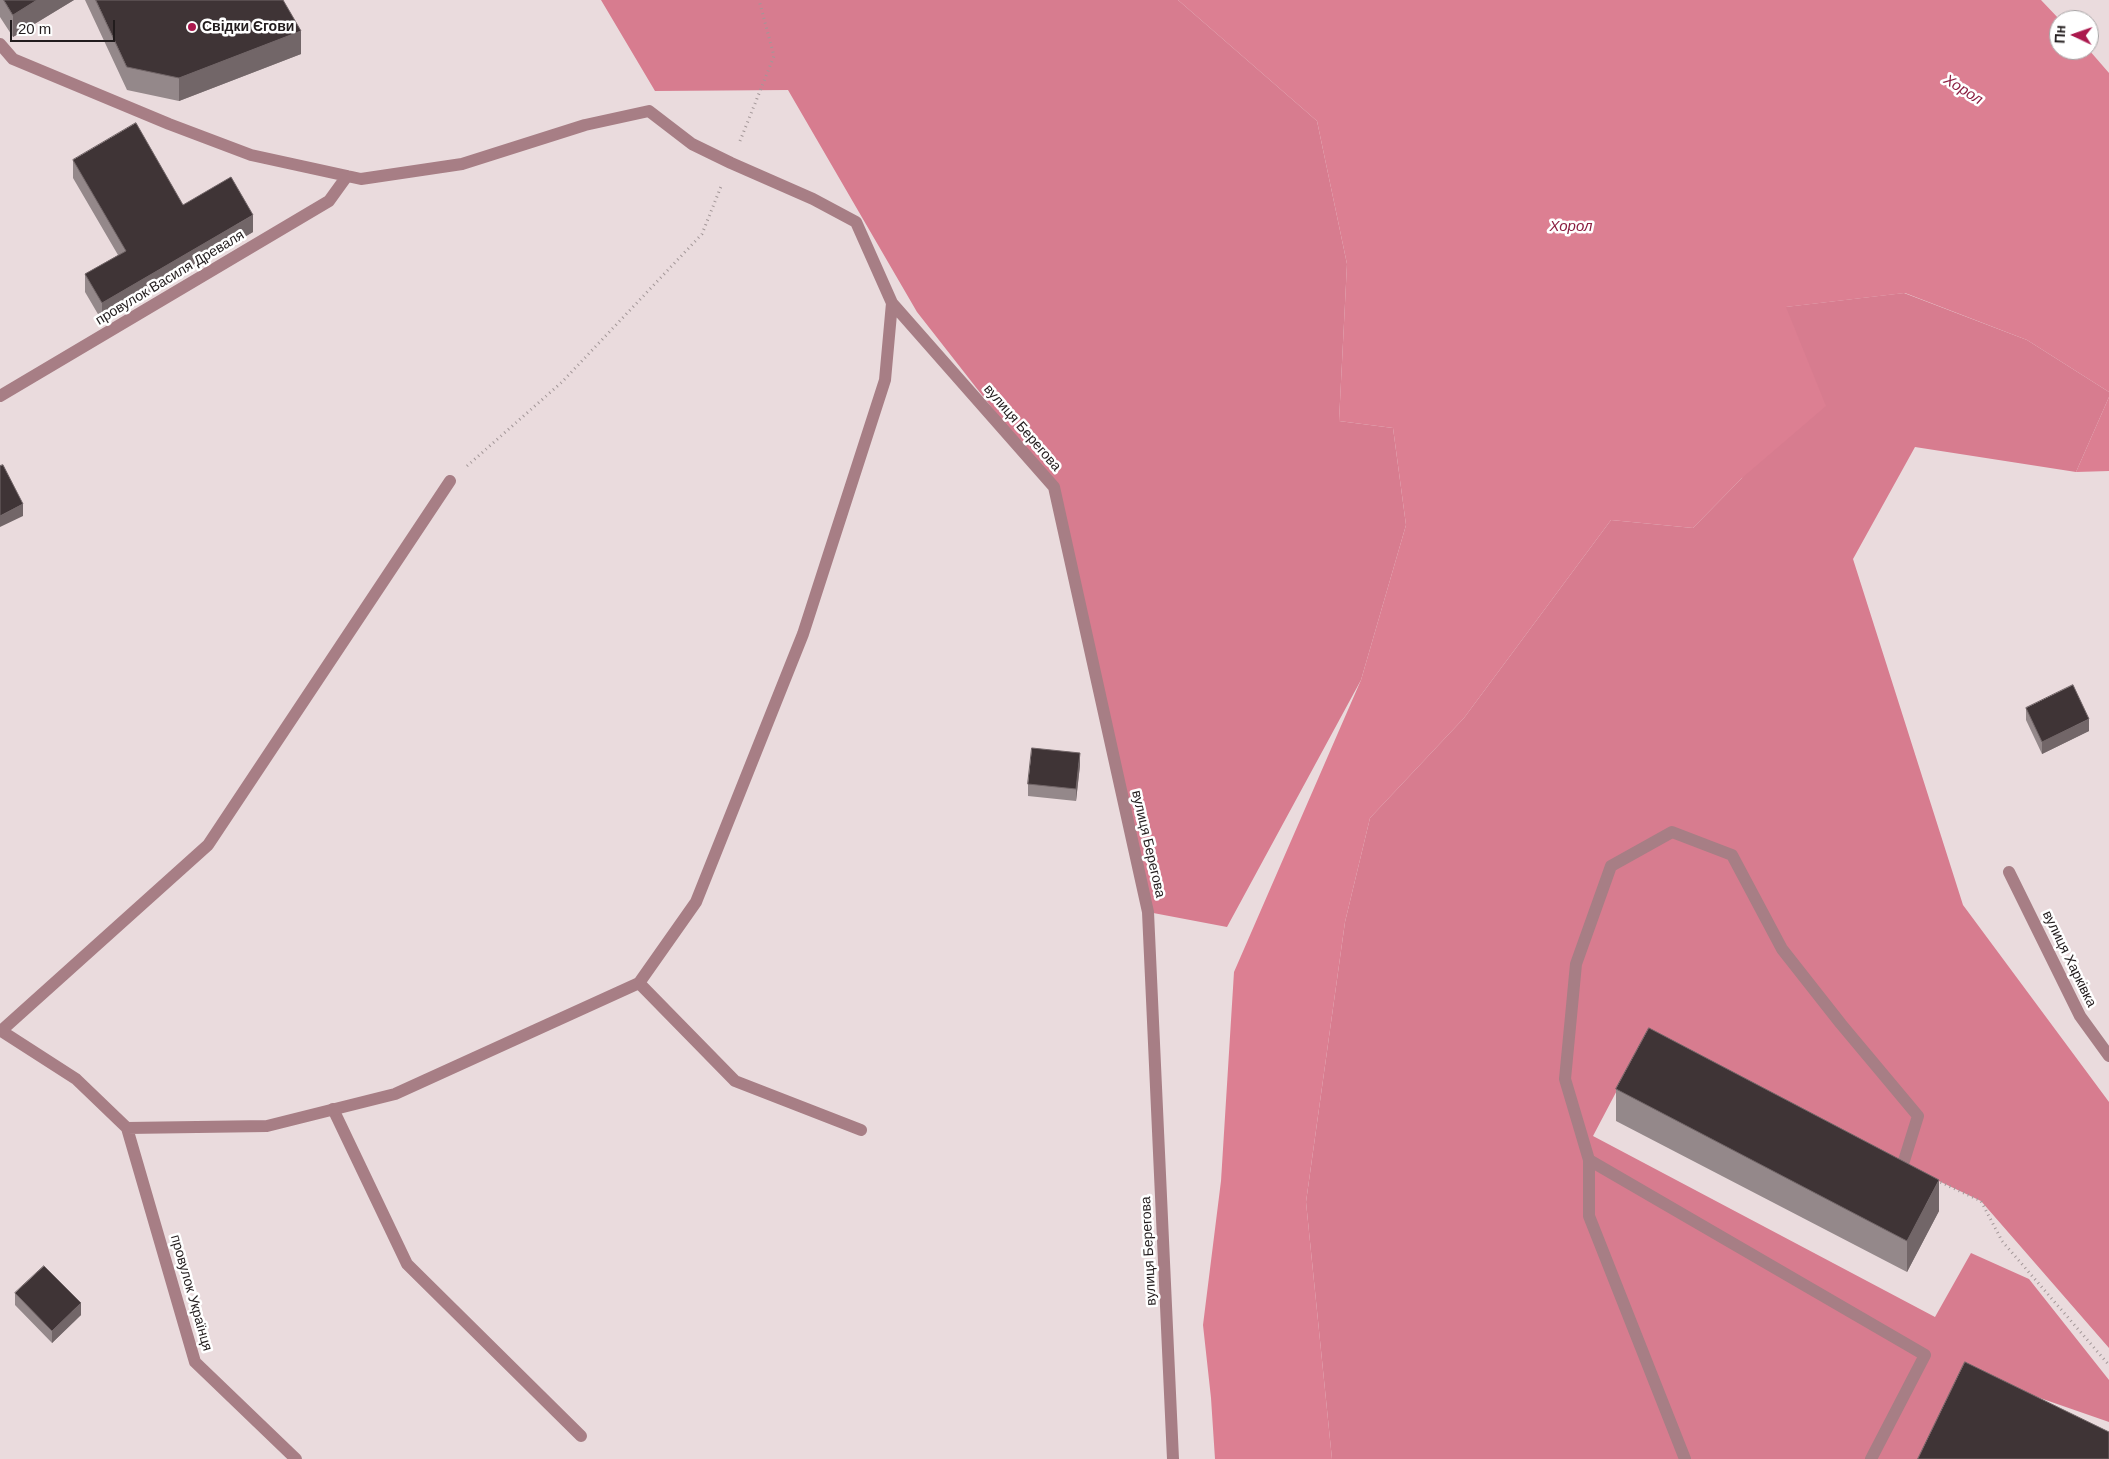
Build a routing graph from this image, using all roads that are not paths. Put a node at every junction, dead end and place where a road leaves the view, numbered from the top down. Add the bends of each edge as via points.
1 (0, 44) edge
2 (347, 176) junction
3 (892, 303) junction
4 (0, 396) edge
5 (450, 481) road end
6 (2009, 872) dead end
7 (639, 983) junction
8 (1, 1030) edge
9 (2109, 1056) edge
10 (333, 1109) junction
11 (126, 1128) junction
12 (861, 1130) dead end
13 (1588, 1160) junction
14 (1902, 1164) edge
15 (581, 1436) dead end
16 (296, 1459) edge
17 (1173, 1459) edge
18 (1684, 1459) edge
19 (1871, 1459) edge

1 - 2 street via 13,59 251,156
2 - 3 street via 361,179 462,164 585,125 649,110 692,144 814,199 856,222
2 - 4 street, провулок Василя Древаля via 329,201
3 - 7 street via 885,380 803,634 696,902
3 - 17 street, вулиця Берегова via 1054,487 1148,912
5 - 8 street via 208,845
6 - 9 street, вулиця Харківка via 2080,1016
7 - 10 street via 395,1094
7 - 12 street via 735,1081
8 - 11 street via 76,1079
10 - 11 street via 266,1126
10 - 15 street via 407,1264
11 - 16 street, провулок Українця via 195,1362
13 - 14 street via 1565,1079 1576,964 1611,866 1672,832 1732,855 1782,949 1918,1116
13 - 18 street via 1589,1216
13 - 19 street via 1925,1355

